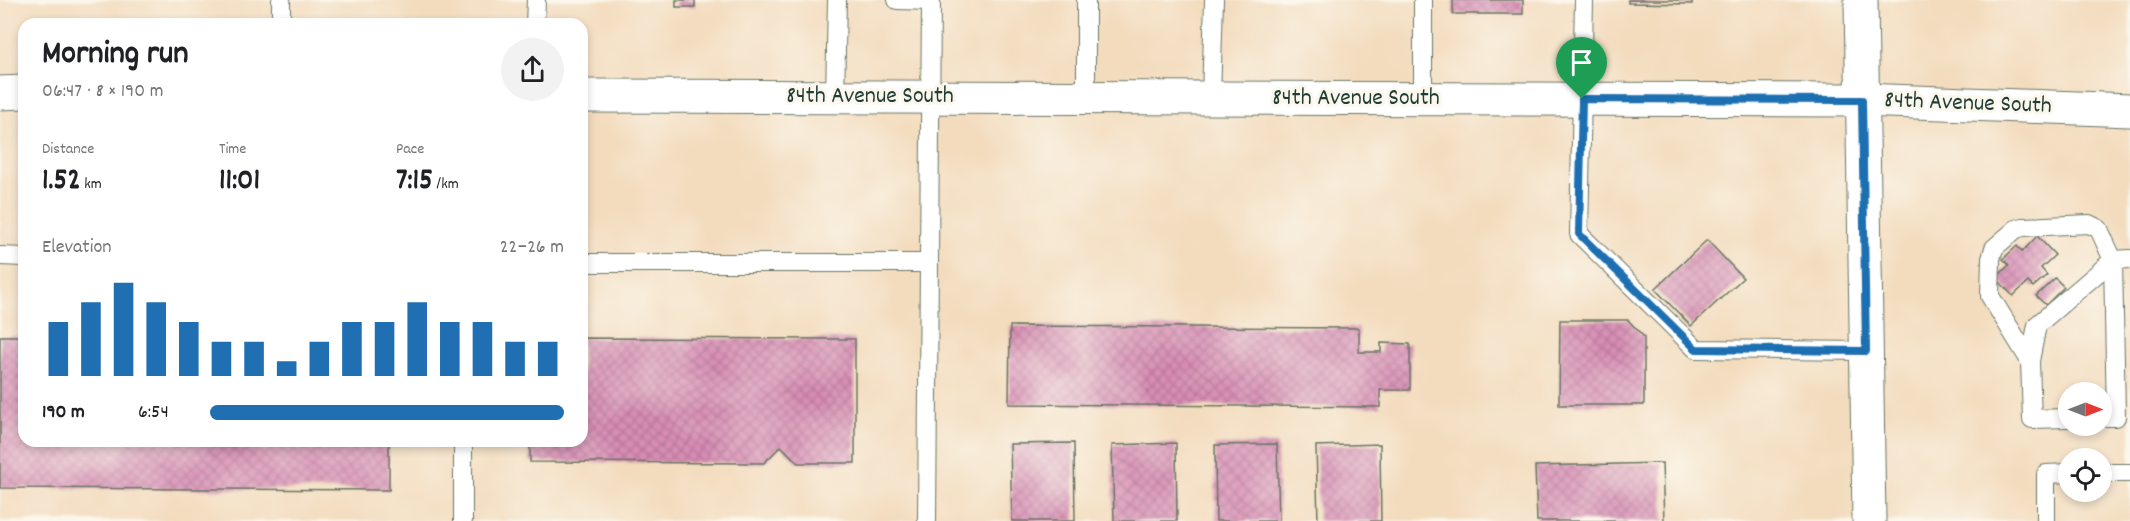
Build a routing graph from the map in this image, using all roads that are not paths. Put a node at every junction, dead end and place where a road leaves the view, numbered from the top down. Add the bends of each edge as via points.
1 (281, 0) edge
2 (536, 0) edge
3 (837, 0) edge
4 (897, 0) edge
5 (1086, 0) edge
6 (1214, 0) edge
7 (1423, 0) edge
8 (1584, 0) edge
9 (1861, 0) edge
10 (281, 18) edge
11 (535, 18) edge
12 (18, 92) edge
13 (0, 93) edge
14 (588, 96) edge
15 (835, 97) junction
16 (930, 97) junction
17 (1086, 98) junction
18 (1211, 98) junction
19 (1423, 99) junction
20 (1582, 99) junction
21 (1862, 100) junction
22 (2130, 110) edge
23 (0, 256) edge
24 (18, 257) edge
25 (2121, 260) edge
26 (588, 263) edge
27 (928, 263) junction
28 (1866, 351) junction
29 (2030, 361) junction
30 (2112, 417) edge
31 (2058, 418) edge
32 (463, 447) edge
33 (2058, 473) edge
34 (2112, 473) edge
35 (2130, 473) edge
36 (463, 521) edge
37 (927, 521) edge
38 (1869, 521) edge
39 (2046, 521) edge

1 - 10 lane
2 - 11 lane
3 - 15 lane
4 - 16 lane via 931,1
5 - 17 lane
6 - 18 lane
7 - 19 lane
8 - 20 lane
9 - 21 main road
12 - 13 main road
14 - 15 main road, 84th Avenue South
15 - 16 main road, 84th Avenue South
16 - 17 main road, 84th Avenue South
16 - 27 lane
17 - 18 main road, 84th Avenue South
18 - 19 main road, 84th Avenue South
19 - 20 main road, 84th Avenue South
20 - 21 main road, 84th Avenue South
20 - 28 lane via 1579,234 1696,349
21 - 22 main road, 84th Avenue South
21 - 28 main road
23 - 24 lane
25 - 29 lane via 2037,325
25 - 29 lane via 2099,229 2089,224 2016,229 1994,248 1990,296
25 - 30 lane via 2116,417
26 - 27 lane
27 - 37 lane
28 - 38 main road
29 - 31 lane via 2032,419
32 - 36 lane
33 - 39 lane via 2046,474
34 - 35 lane

